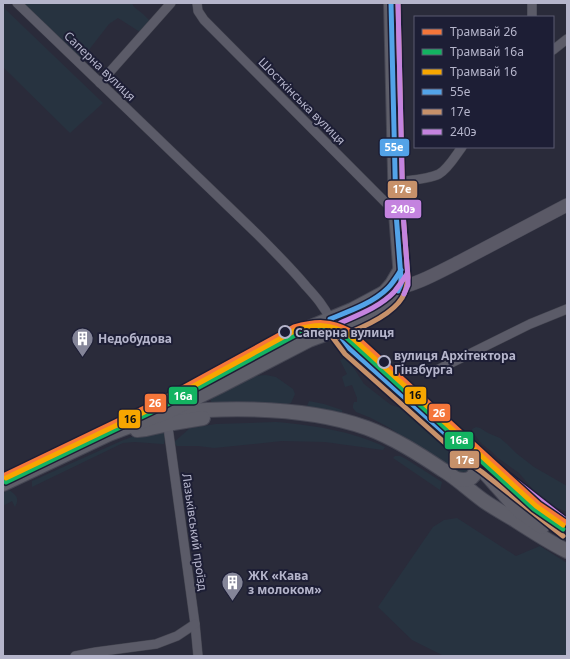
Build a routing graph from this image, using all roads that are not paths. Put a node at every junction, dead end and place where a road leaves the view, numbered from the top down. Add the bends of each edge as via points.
1 (17, 3) edge
2 (171, 3) edge
3 (197, 3) edge
4 (391, 3) edge
5 (532, 3) edge
6 (532, 16) edge
7 (567, 40) edge
8 (554, 49) edge
9 (100, 83) junction
10 (461, 148) edge
11 (395, 182) junction
12 (567, 204) edge
13 (396, 213) junction
14 (394, 288) junction
15 (567, 309) edge
16 (333, 324) junction
17 (437, 370) dead end
18 (204, 389) junction
19 (211, 409) junction
20 (268, 411) junction
21 (167, 418) junction
22 (131, 421) junction
23 (109, 434) junction
24 (472, 458) junction
25 (457, 479) junction
26 (3, 484) edge
27 (519, 511) junction
28 (567, 530) edge
29 (567, 538) edge
30 (567, 546) edge
31 (567, 551) edge
32 (195, 624) junction
33 (75, 656) edge
34 (198, 656) edge

1 - 9 street, Саперна вулиця
2 - 9 street
3 - 13 street, Шосткінська вулиця via 198,11 204,20
4 - 11 main road
5 - 6 street
7 - 8 street
9 - 16 street, Саперна вулиця via 278,255 324,307
10 - 11 street via 439,174
11 - 13 main road
12 - 14 main road via 431,276
13 - 14 main road via 400,270 392,284
14 - 16 main road
15 - 17 street via 530,324
16 - 18 main road via 287,336
16 - 24 main road via 350,349
18 - 19 main road
18 - 21 main road via 171,405
18 - 22 main road via 159,405
19 - 20 main road
19 - 21 main road
20 - 21 main road via 203,418
20 - 25 main road via 318,415 367,428 397,442
21 - 22 main road via 149,415
21 - 23 main road
21 - 32 street, Лазьківський проїзд
22 - 23 main road
23 - 26 main road
24 - 25 main road via 475,472 472,477 464,481
24 - 27 main road
24 - 28 main road via 486,466
25 - 27 main road
25 - 31 main road via 484,501
27 - 29 main road
27 - 30 main road
32 - 33 street via 176,636 156,644
32 - 34 street, Лазьківський проїзд

